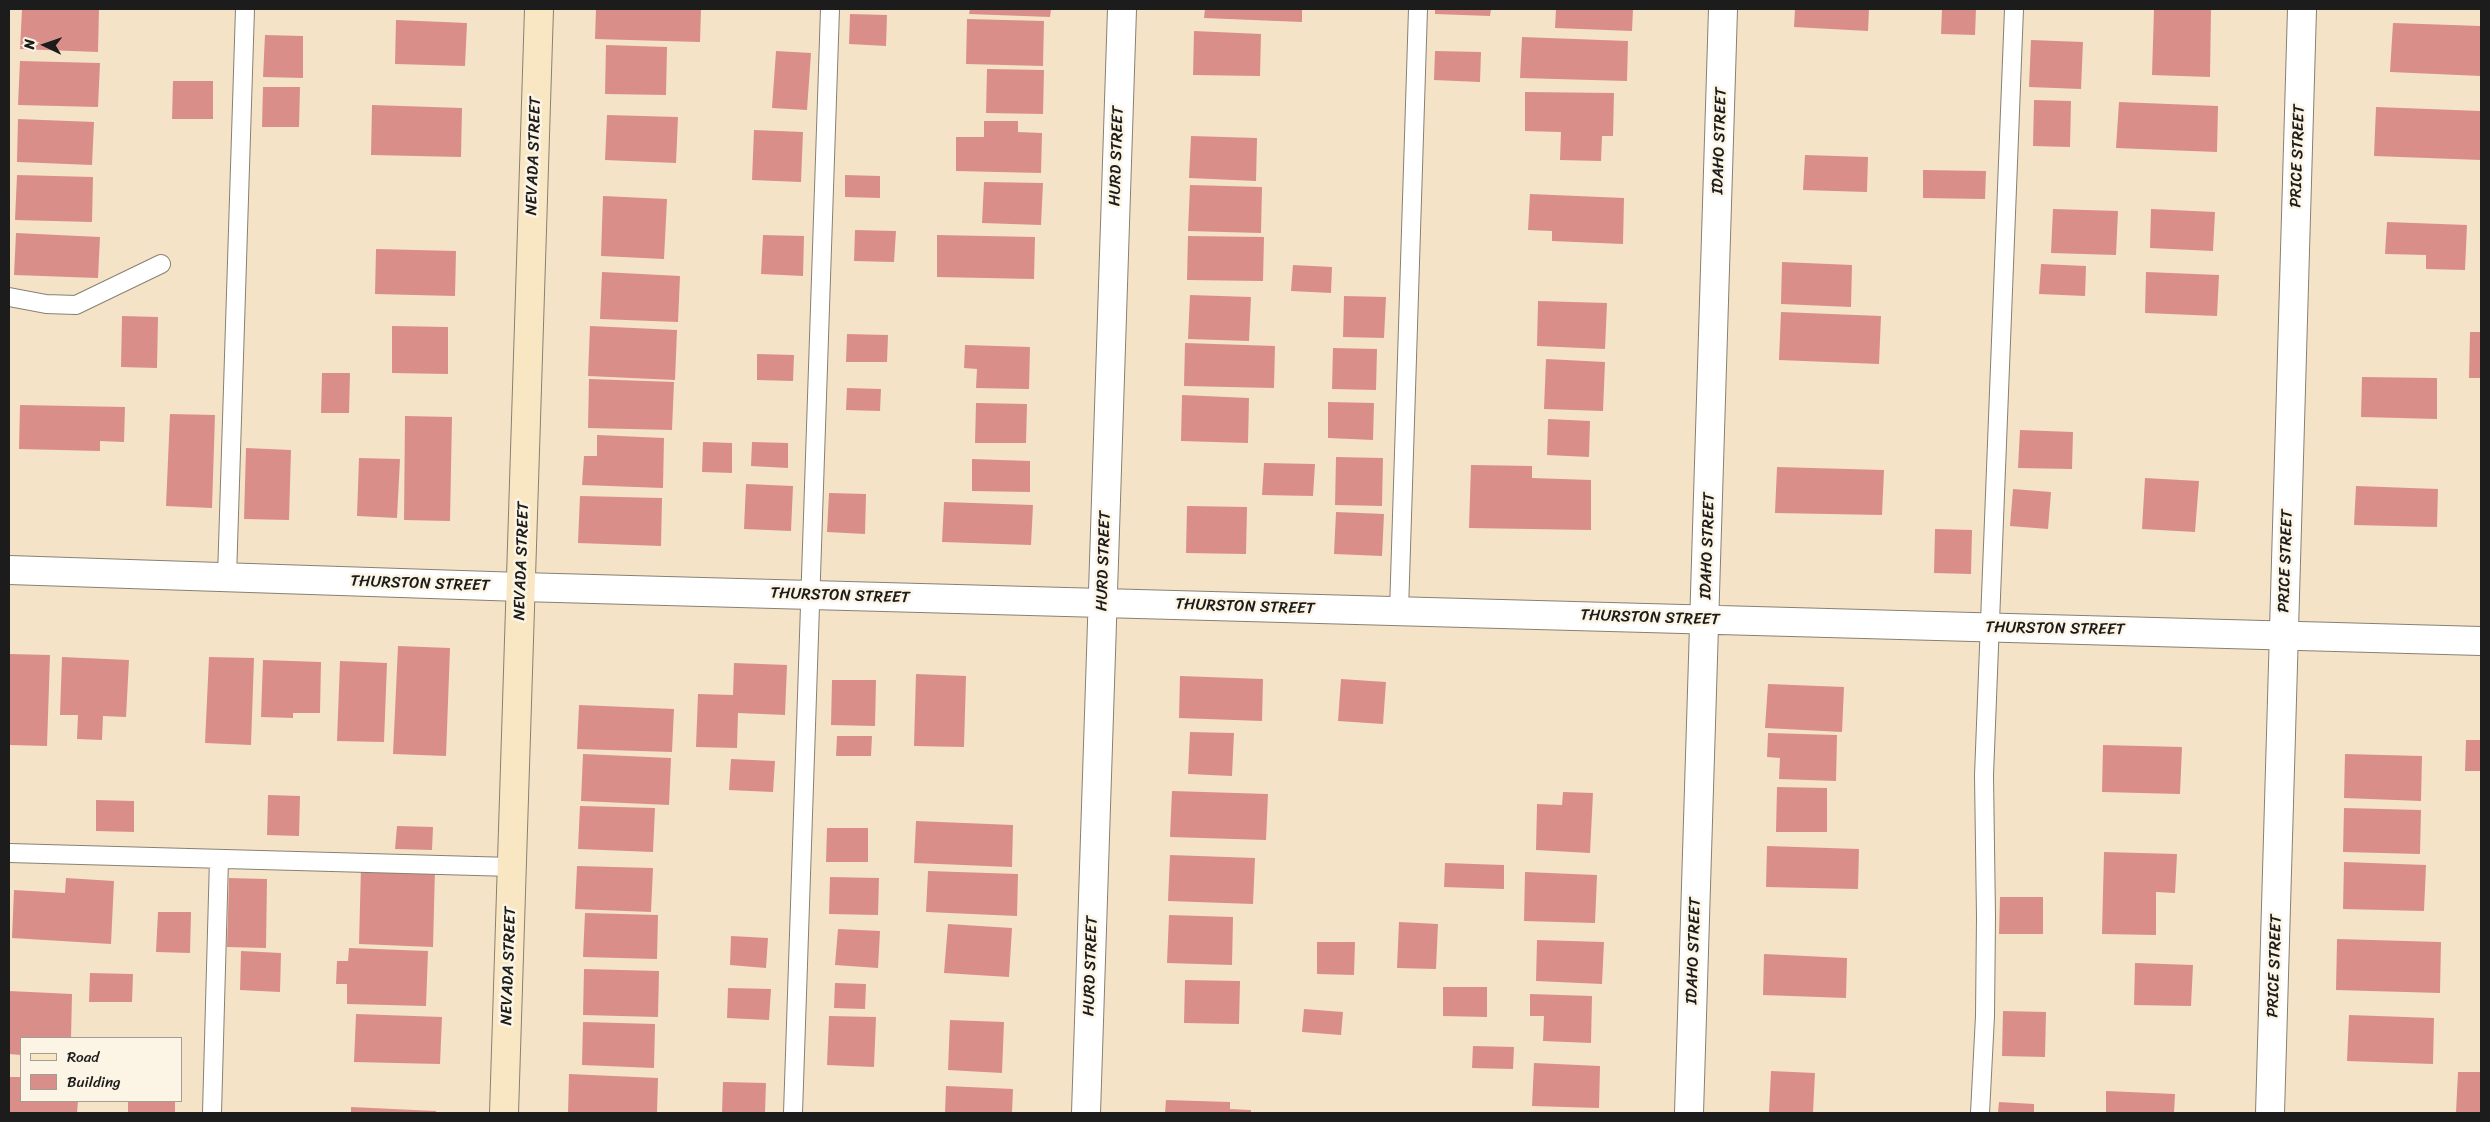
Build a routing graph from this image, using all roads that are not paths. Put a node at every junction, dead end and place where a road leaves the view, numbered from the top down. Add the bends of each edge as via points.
1 (245, 9) edge
2 (538, 9) edge
3 (830, 9) edge
4 (1122, 9) edge
5 (1418, 9) edge
6 (1723, 9) edge
7 (2014, 9) edge
8 (2302, 9) edge
9 (161, 264) dead end
10 (9, 297) edge
11 (9, 570) edge
12 (227, 577) junction
13 (521, 587) junction
14 (810, 595) junction
15 (1103, 603) junction
16 (1399, 611) junction
17 (1706, 619) junction
18 (1991, 627) junction
19 (2284, 634) junction
20 (2481, 641) edge
21 (9, 853) edge
22 (219, 859) junction
23 (512, 867) junction
24 (212, 1113) edge
25 (504, 1113) edge
26 (793, 1113) edge
27 (1086, 1113) edge
28 (1689, 1113) edge
29 (1980, 1113) edge
30 (2270, 1113) edge

1 - 12 lane
2 - 13 street, NEVADA STREET
3 - 14 lane
4 - 15 street, HURD STREET
5 - 16 lane
6 - 17 street, IDAHO STREET
7 - 18 lane
8 - 19 street, PRICE STREET
9 - 10 lane via 76,305 46,304
11 - 12 street, THURSTON STREET
12 - 13 street, THURSTON STREET
13 - 14 street, THURSTON STREET
13 - 23 street, NEVADA STREET
14 - 15 street, THURSTON STREET
14 - 26 lane
15 - 16 street, THURSTON STREET
15 - 27 street, HURD STREET
16 - 17 street, THURSTON STREET
17 - 18 street, THURSTON STREET
17 - 28 street, IDAHO STREET
18 - 19 street, THURSTON STREET
18 - 29 lane via 1984,775 1985,1016
19 - 20 street, THURSTON STREET
19 - 30 street, PRICE STREET
21 - 22 lane
22 - 23 lane
22 - 24 lane
23 - 25 street, NEVADA STREET

